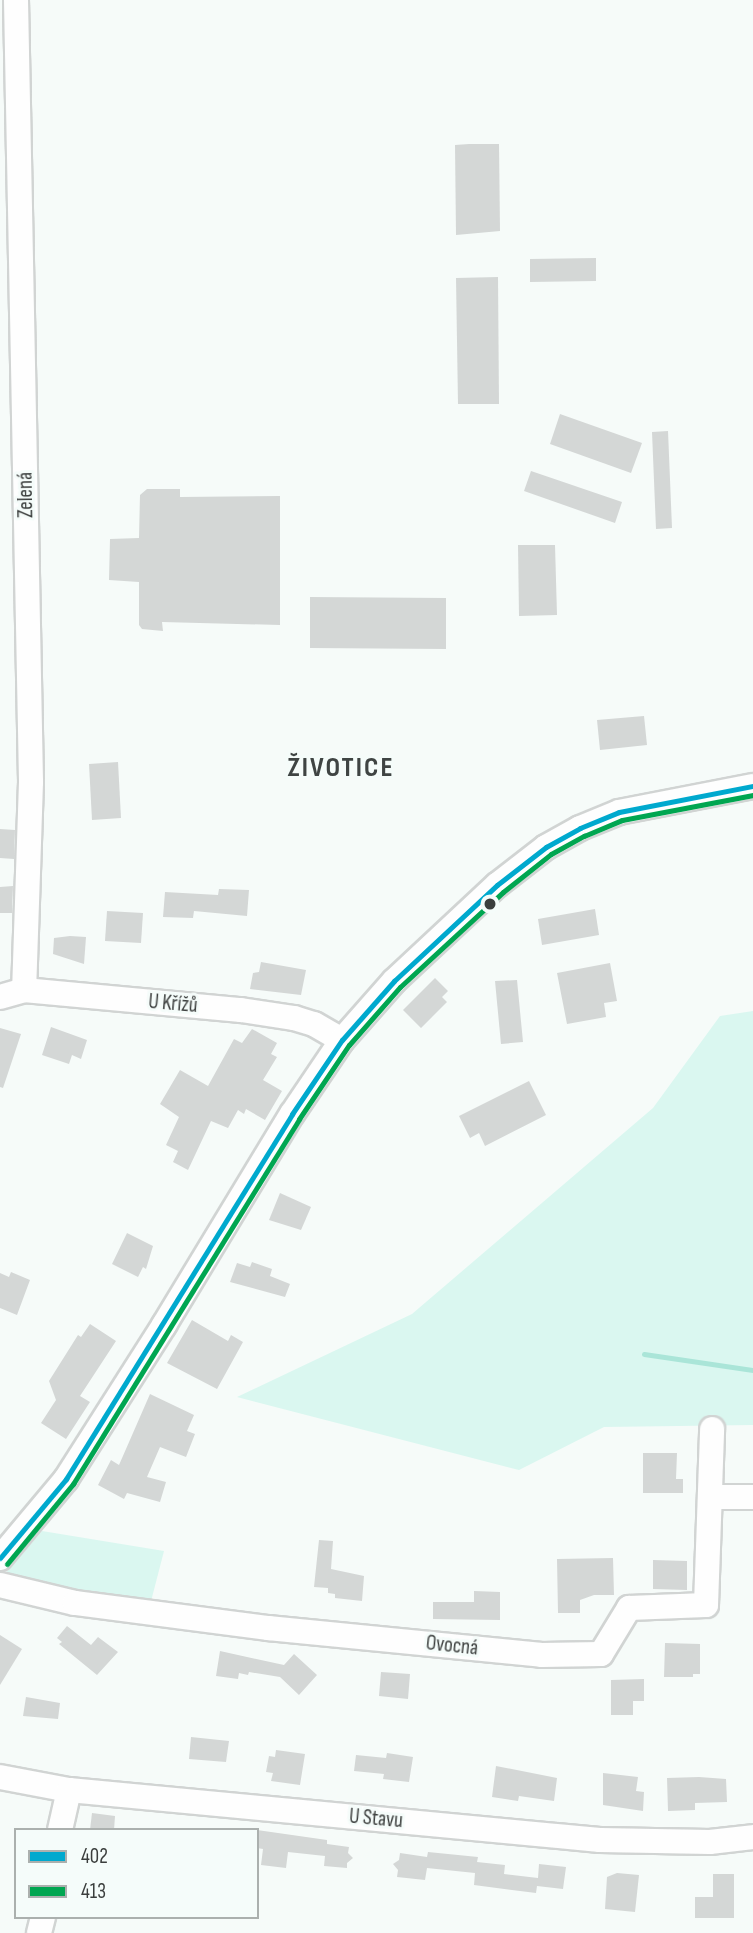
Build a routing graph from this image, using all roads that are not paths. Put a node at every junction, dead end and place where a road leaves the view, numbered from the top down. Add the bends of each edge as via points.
1 (16, 0) edge
2 (753, 786) edge
3 (24, 990) junction
4 (0, 997) edge
5 (342, 1040) junction
6 (712, 1429) dead end
7 (710, 1497) junction
8 (753, 1497) edge
9 (0, 1558) edge
10 (0, 1585) edge
11 (0, 1777) edge
12 (69, 1790) junction
13 (60, 1828) edge
14 (753, 1837) edge

1 - 3 street, Zelená via 31,782
2 - 5 street via 620,812 546,847 444,933 381,994
3 - 4 street, U Křížů
3 - 5 street, U Křížů via 294,1018
5 - 9 street via 66,1479
6 - 7 street, Ovocná
7 - 8 street
7 - 10 street, Ovocná via 706,1605 629,1608 601,1654 542,1655 268,1628 75,1603
11 - 12 street, U Stavu
12 - 13 street
12 - 14 street, U Stavu via 600,1840 710,1842

